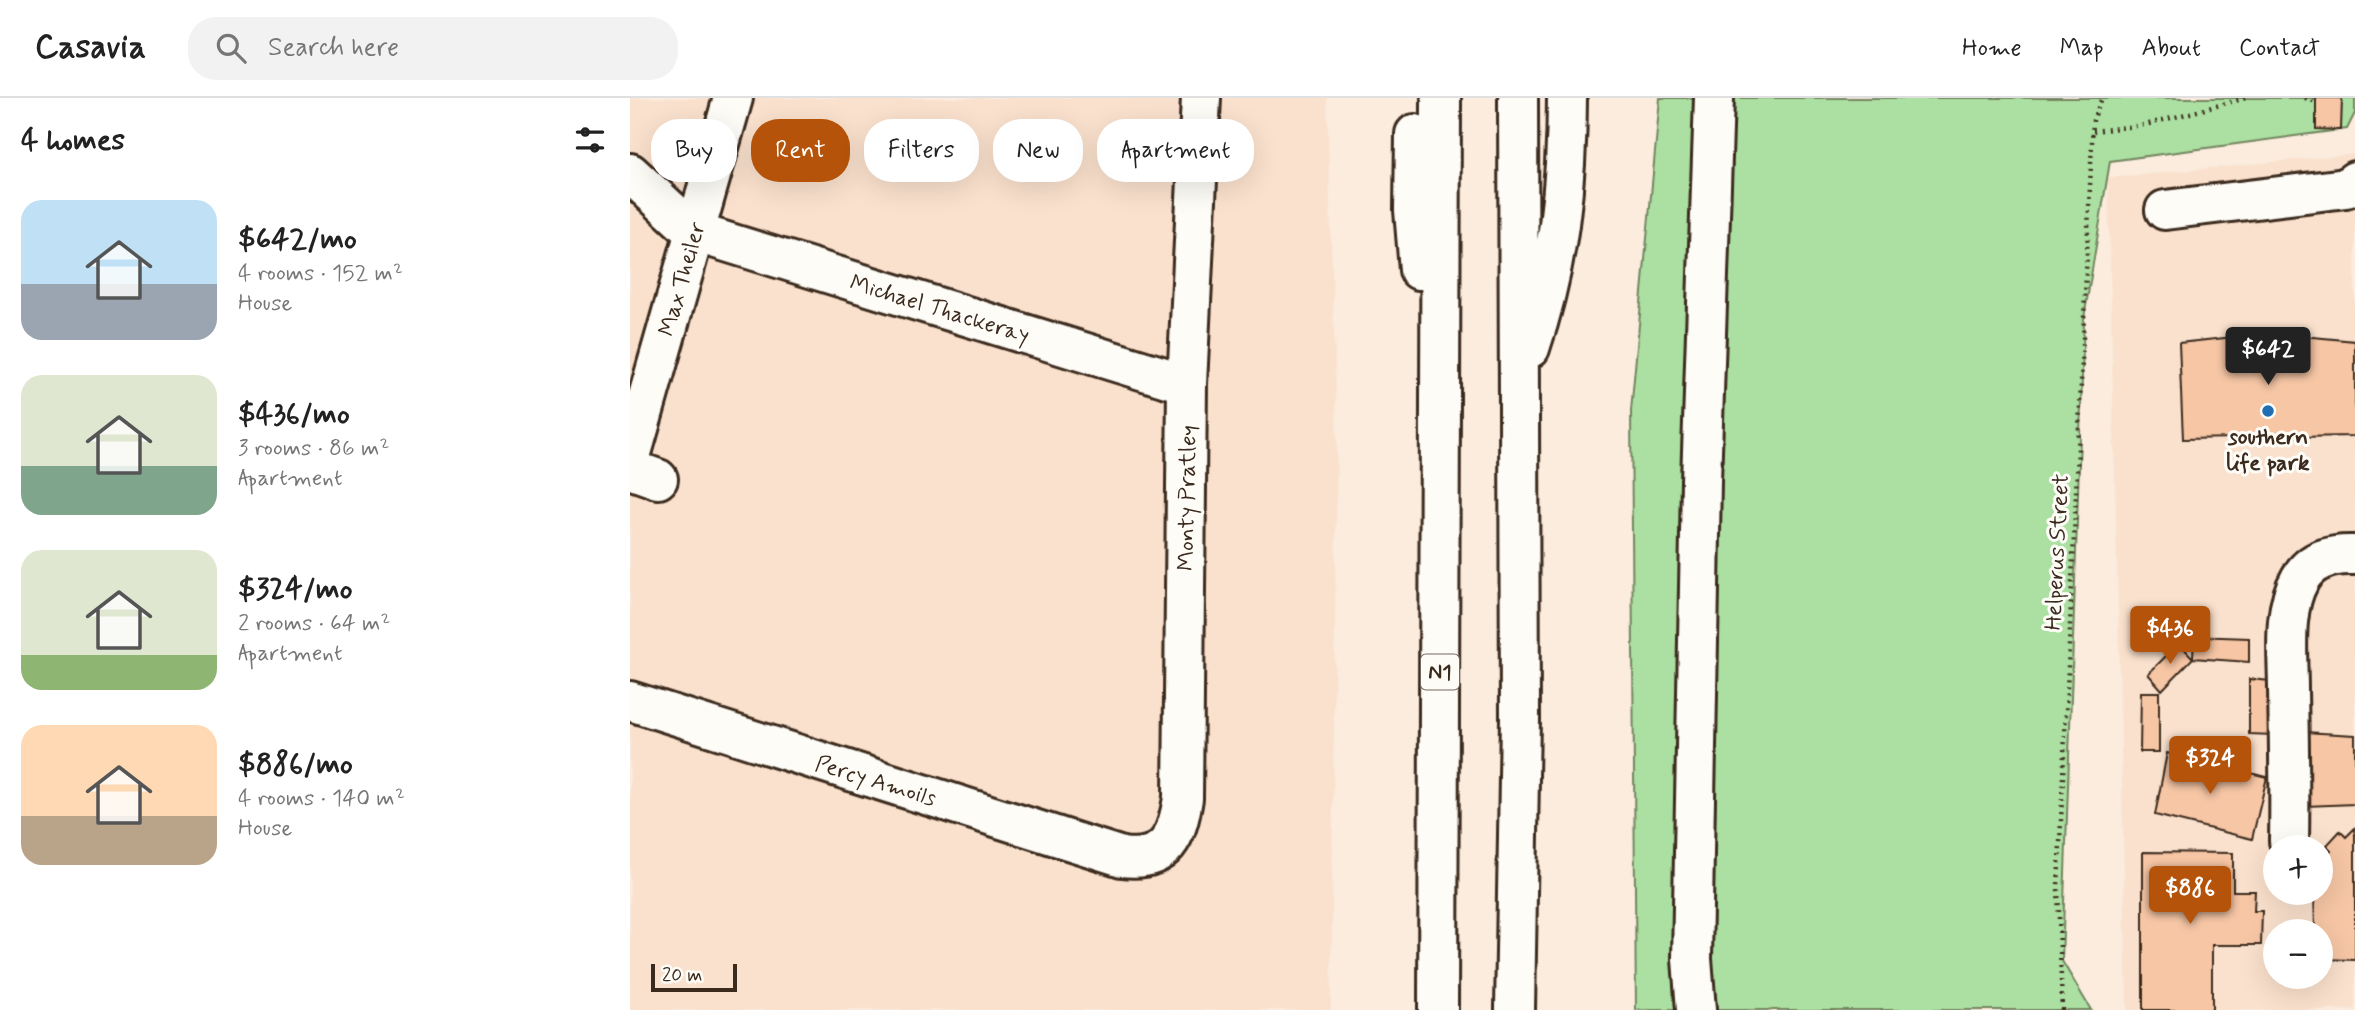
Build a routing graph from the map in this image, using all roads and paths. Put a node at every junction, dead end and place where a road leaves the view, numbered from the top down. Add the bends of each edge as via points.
1 (733, 98) edge
2 (1201, 98) edge
3 (1415, 98) edge
4 (1441, 98) edge
5 (1518, 98) edge
6 (1567, 98) edge
7 (1714, 98) edge
8 (2102, 98) edge
9 (2246, 98) edge
10 (2305, 98) edge
11 (2316, 102) dead end
12 (2093, 131) junction
13 (630, 173) edge
14 (2355, 181) edge
15 (2165, 210) dead end
16 (694, 232) junction
17 (1441, 334) junction
18 (1519, 379) junction
19 (1187, 384) junction
20 (640, 469) edge
21 (2355, 555) edge
22 (630, 701) edge
23 (2289, 835) edge
24 (1122, 857) joint
25 (1438, 1010) edge
26 (1515, 1010) edge
27 (1696, 1010) edge
28 (2062, 1010) edge

1 - 16 main road, Max Theiler
2 - 19 main road, Monty Pratley
3 - 17 main road via 1417,255 1429,307
4 - 17 main road, N1
5 - 18 main road
6 - 18 main road via 1557,248
7 - 27 main road via 1700,481 1692,959
8 - 12 path, Helperus Street
9 - 12 path via 2145,125
10 - 11 path
12 - 28 path, Helperus Street via 2059,887
13 - 16 main road
14 - 15 main road via 2346,188
16 - 19 main road, Michael Thackeray
16 - 20 main road, Max Theiler
17 - 25 main road, N1
18 - 26 main road
19 - 24 main road, Monty Pratley via 1183,798 1171,840 1150,856
21 - 23 main road via 2315,562 2299,579 2293,595 2288,630
22 - 24 main road, Percy Amoils

